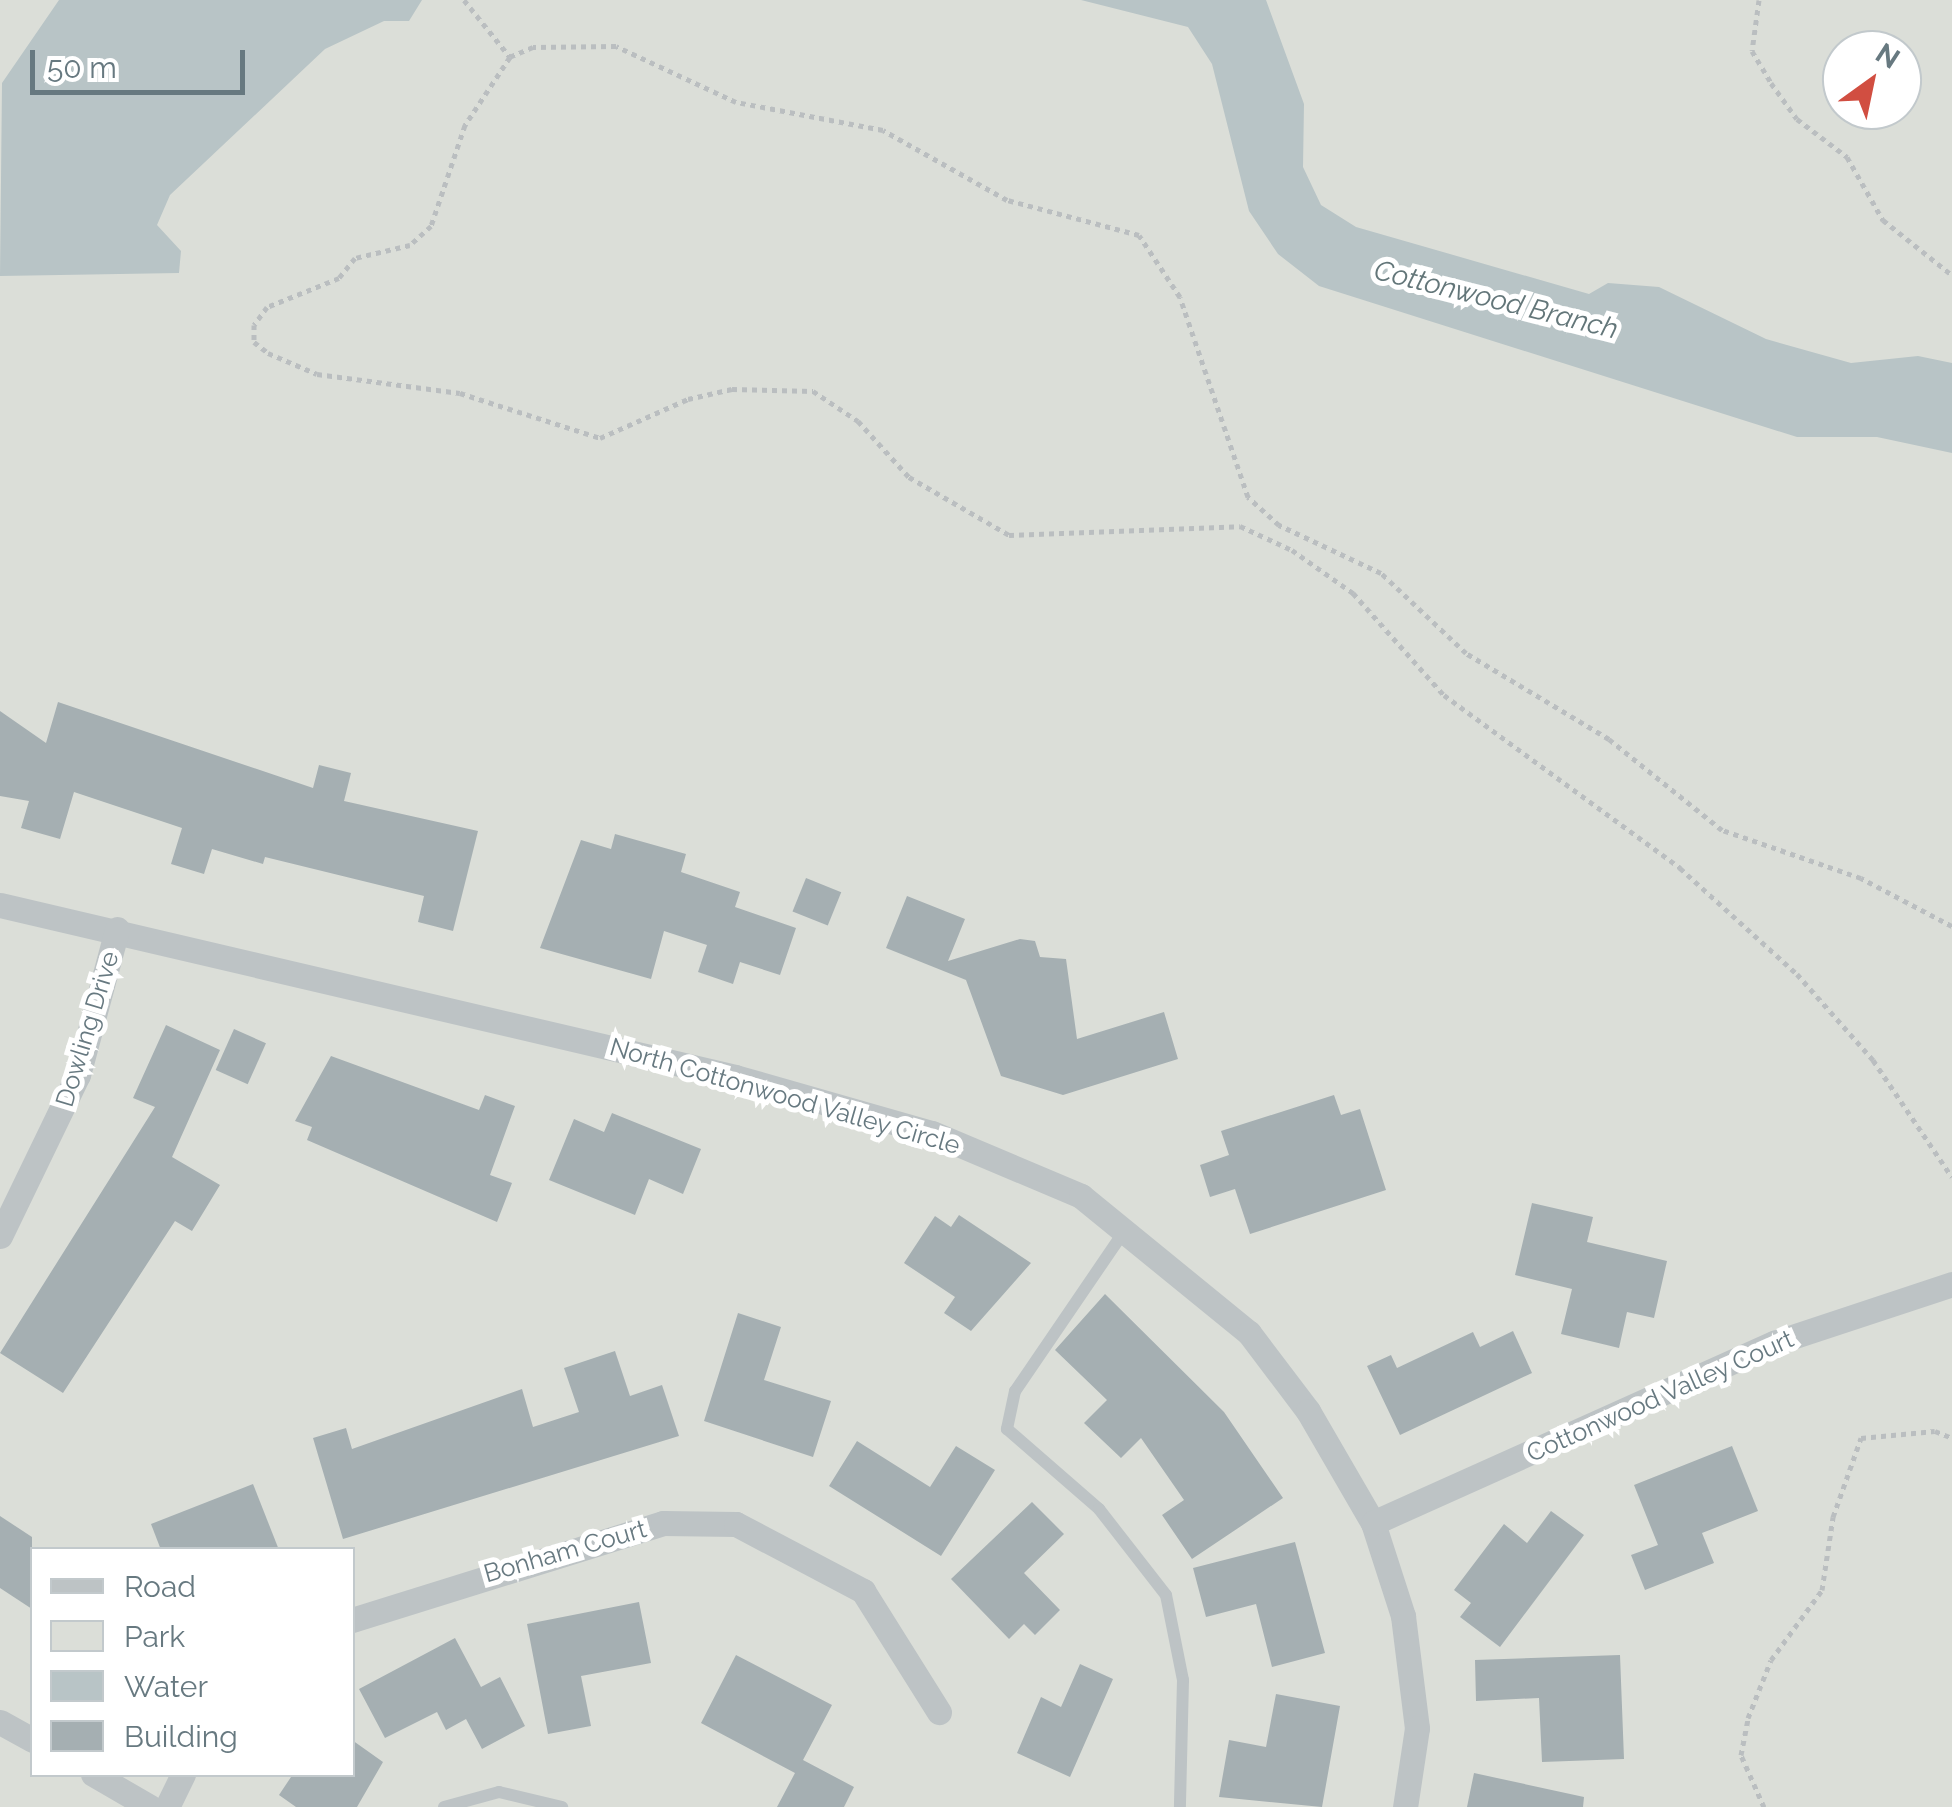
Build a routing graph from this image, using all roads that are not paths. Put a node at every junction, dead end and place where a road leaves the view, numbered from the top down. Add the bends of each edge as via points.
1 (0, 905) edge
2 (118, 929) junction
3 (1126, 1228) junction
4 (0, 1236) edge
5 (1952, 1284) edge
6 (1374, 1523) junction
7 (355, 1619) edge
8 (939, 1712) dead end
9 (0, 1722) edge
10 (30, 1739) edge
11 (97, 1777) edge
12 (182, 1777) edge
13 (150, 1807) edge
14 (167, 1807) edge
15 (444, 1807) edge
16 (562, 1807) edge
17 (1180, 1807) edge
18 (1405, 1807) edge

1 - 2 street, North Cottonwood Valley Circle
2 - 3 street, North Cottonwood Valley Circle via 932,1133 1026,1169
2 - 4 street, Dowling Drive via 78,1074
3 - 6 street, North Cottonwood Valley Circle via 1249,1333 1308,1411
3 - 17 lane via 1014,1391 1007,1430 1099,1508 1166,1595 1183,1680
5 - 6 street, Cottonwood Valley Court via 1774,1344
6 - 18 street, North Cottonwood Valley Circle via 1403,1616 1417,1728
7 - 8 street, Bonham Court via 662,1524 736,1524 863,1591
9 - 10 street
11 - 13 street
12 - 14 street
15 - 16 lane via 499,1792

